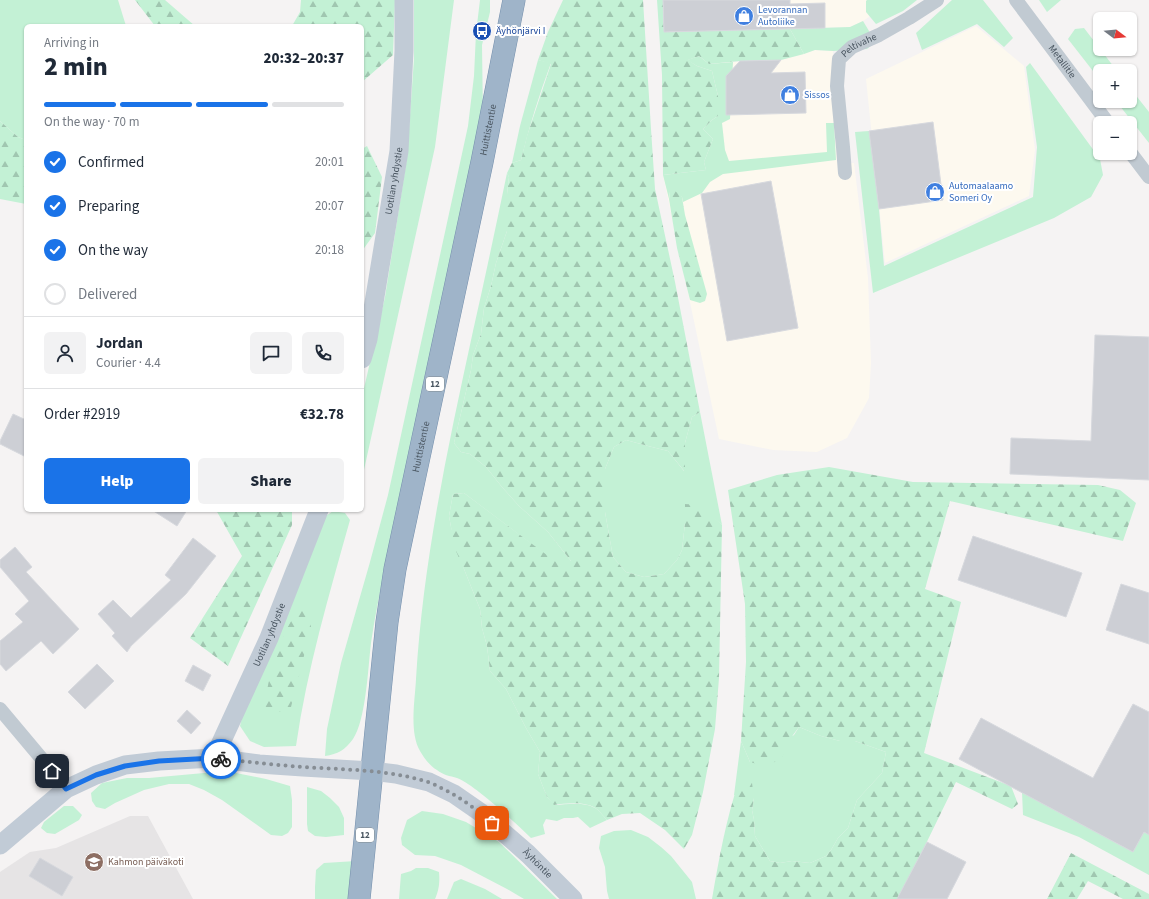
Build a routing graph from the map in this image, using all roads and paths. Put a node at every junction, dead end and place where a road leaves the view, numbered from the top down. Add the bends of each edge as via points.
1 (404, 0) edge
2 (514, 0) edge
3 (937, 0) edge
4 (1016, 0) edge
5 (1103, 116) edge
6 (1136, 160) edge
7 (845, 173) dead end
8 (1149, 177) edge
9 (364, 352) edge
10 (318, 512) edge
11 (0, 709) edge
12 (214, 758) junction
13 (372, 771) junction
14 (66, 789) junction
15 (0, 845) edge
16 (359, 899) edge
17 (573, 899) edge

1 - 9 main road, Uotilan yhdystie via 404,51 398,151
2 - 13 highway, Huittistentie / 12 via 395,569
3 - 7 street, Peltivahe via 879,35 852,47 839,59 837,86
4 - 5 street, Metallitie
6 - 8 street
10 - 12 main road, Uotilan yhdystie via 269,638
11 - 14 street
12 - 13 main road, Äyhöntie via 259,764
12 - 14 main road, Äyhöntie via 125,766 96,775
13 - 16 highway, Huittistentie / 12
13 - 17 main road, Äyhöntie via 429,782 454,794 480,812 528,854
14 - 15 main road, Äyhöntie

